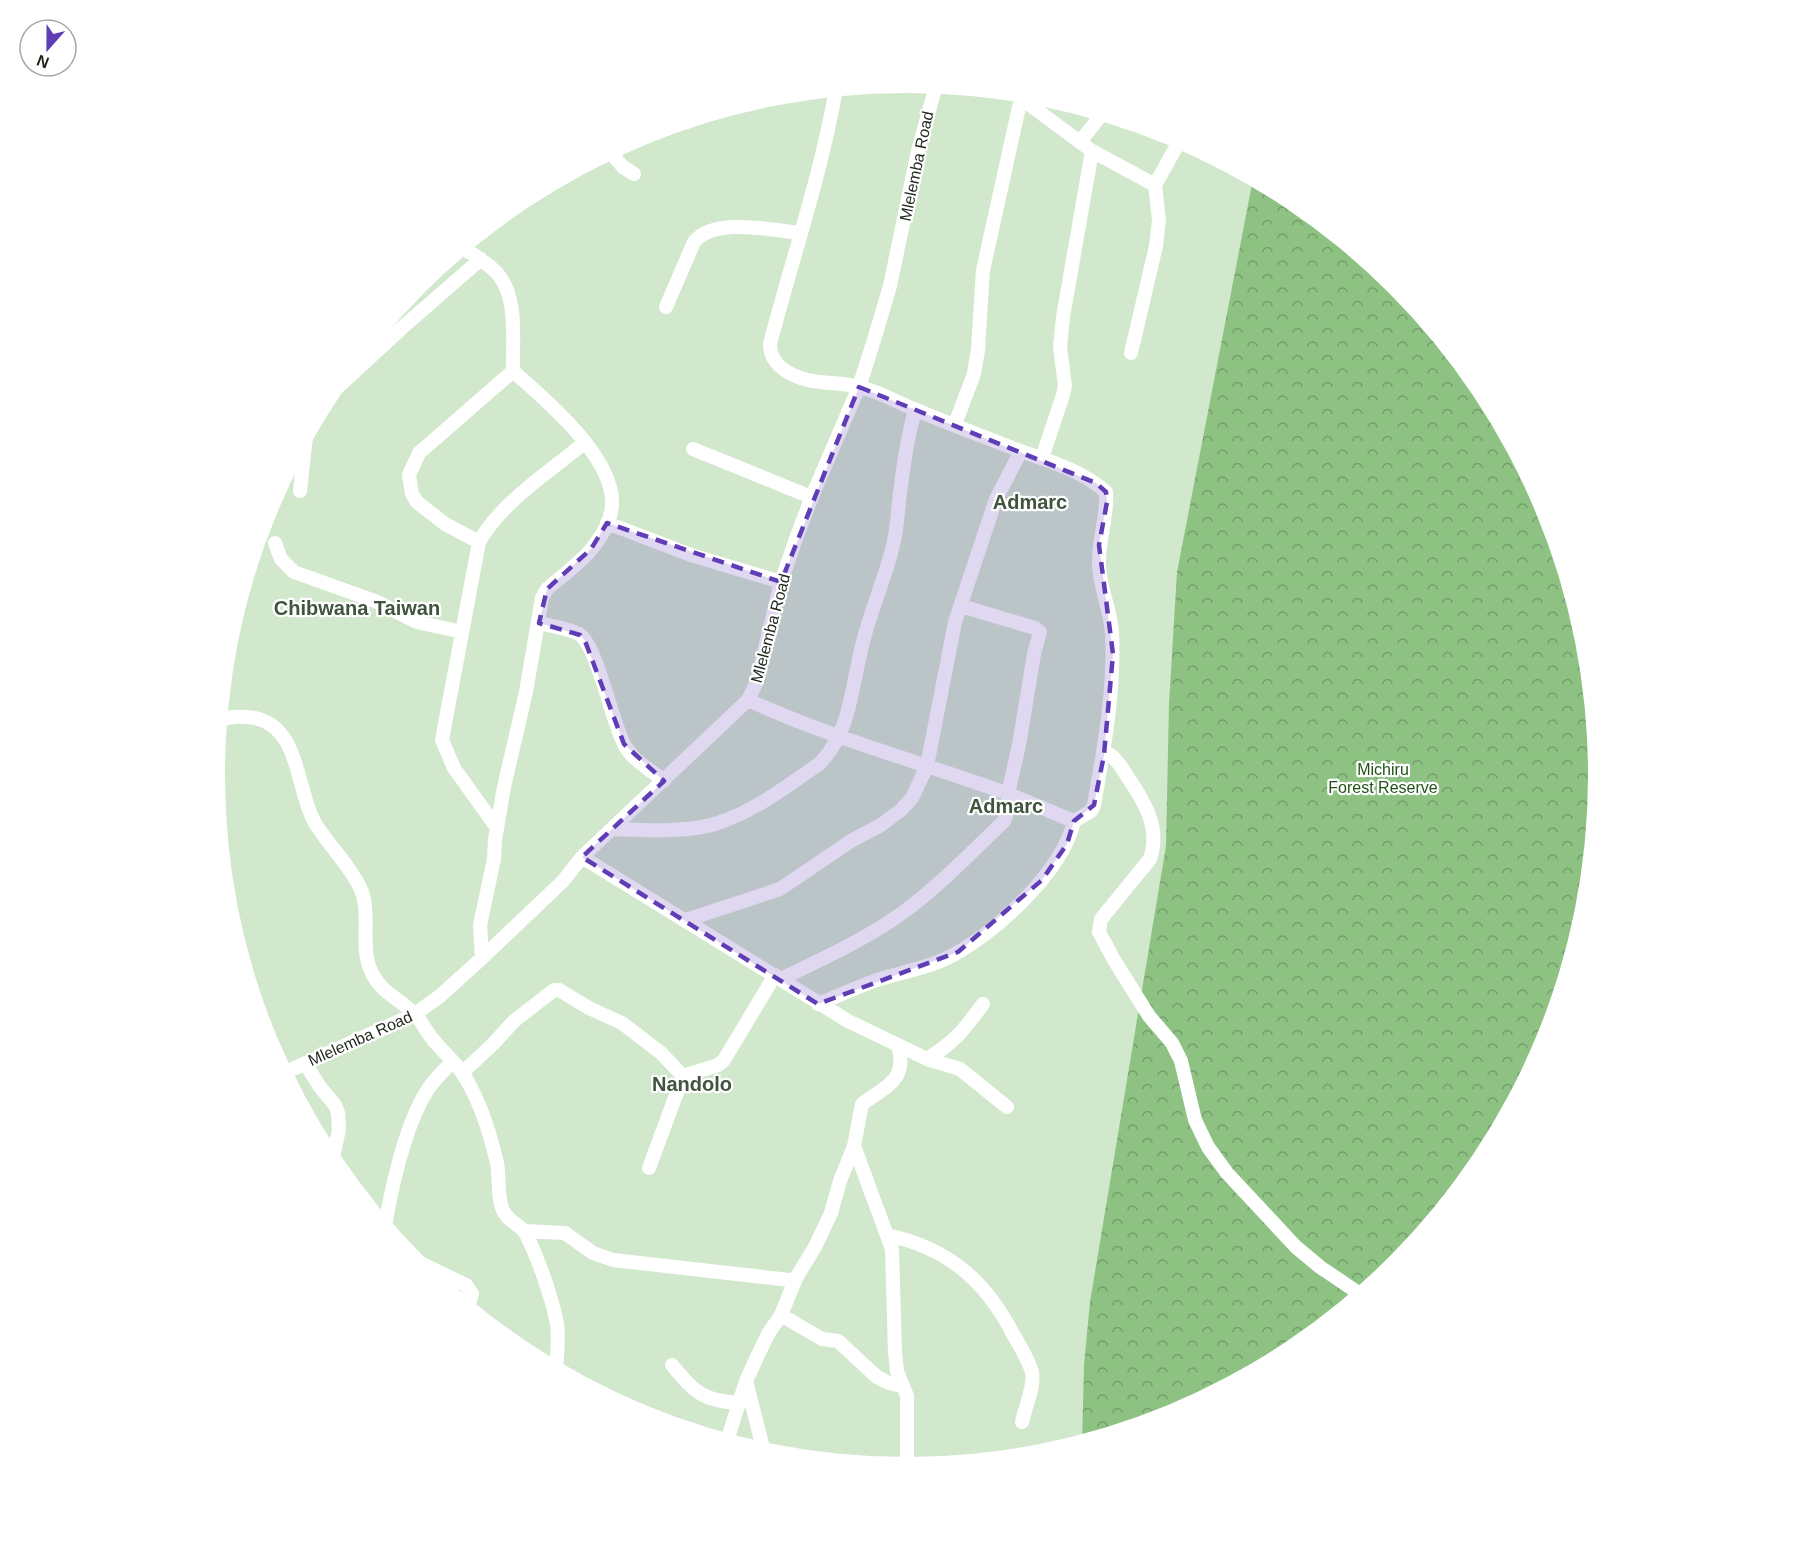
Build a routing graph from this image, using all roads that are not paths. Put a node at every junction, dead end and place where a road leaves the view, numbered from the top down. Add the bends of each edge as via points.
1 (934, 94) edge
2 (835, 97) edge
3 (1016, 102) edge
4 (1030, 104) edge
5 (1097, 120) edge
6 (1080, 142) junction
7 (1175, 149) edge
8 (1092, 151) junction
9 (616, 158) edge
10 (634, 174) dead end
11 (1155, 185) junction
12 (800, 233) junction
13 (469, 252) edge
14 (481, 259) junction
15 (666, 308) dead end
16 (1131, 353) dead end
17 (361, 366) edge
18 (513, 371) junction
19 (859, 387) junction
20 (915, 410) junction
21 (955, 424) junction
22 (585, 442) junction
23 (693, 449) dead end
24 (1021, 451) junction
25 (304, 457) edge
26 (1042, 458) junction
27 (300, 491) dead end
28 (811, 497) junction
29 (608, 523) junction
30 (479, 542) junction
31 (275, 543) dead end
32 (781, 582) junction
33 (961, 606) junction
34 (539, 623) junction
35 (462, 632) junction
36 (748, 700) junction
37 (227, 717) edge
38 (840, 736) junction
39 (1104, 755) junction
40 (927, 766) junction
41 (664, 781) junction
42 (1008, 794) junction
43 (1074, 821) junction
44 (497, 828) junction
45 (612, 829) junction
46 (582, 857) junction
47 (686, 920) junction
48 (482, 958) junction
49 (778, 977) junction
50 (818, 1004) junction
51 (983, 1004) dead end
52 (415, 1014) junction
53 (898, 1045) junction
54 (927, 1059) junction
55 (453, 1061) junction
56 (305, 1063) junction
57 (291, 1069) edge
58 (462, 1073) junction
59 (683, 1076) junction
60 (1007, 1107) dead end
61 (854, 1146) junction
62 (335, 1147) edge
63 (649, 1168) dead end
64 (387, 1217) edge
65 (524, 1231) junction
66 (887, 1235) junction
67 (441, 1273) edge
68 (796, 1278) junction
69 (1354, 1290) edge
70 (470, 1299) edge
71 (781, 1315) junction
72 (556, 1360) edge
73 (672, 1365) dead end
74 (746, 1381) junction
75 (902, 1386) junction
76 (740, 1403) junction
77 (1022, 1422) dead end
78 (729, 1434) edge
79 (761, 1441) edge
80 (907, 1457) edge

1 - 19 street, Mlelemba Road via 890,286
2 - 12 street via 826,143
3 - 21 street via 983,270 974,374
4 - 6 street
5 - 6 street
6 - 8 street
7 - 11 street
8 - 11 street
8 - 26 street via 1063,317 1060,347 1065,386
9 - 10 street
11 - 16 street via 1157,240
12 - 15 street via 723,228 699,236
12 - 19 street via 770,352 793,375
13 - 14 street
14 - 17 street
14 - 18 street via 498,274 507,291
18 - 22 street via 557,410
18 - 30 street via 418,453 409,475 417,502 445,524
19 - 20 street
19 - 28 street, Mlelemba Road
20 - 21 street
20 - 38 street via 894,545 865,633
21 - 24 street
22 - 29 street via 611,487
22 - 30 street via 503,510
23 - 28 street
24 - 26 street
24 - 33 street via 996,499
25 - 27 street
26 - 39 street via 1096,483 1106,492 1099,566 1110,616 1113,654
28 - 32 street, Mlelemba Road
29 - 32 street via 691,555
29 - 34 street via 591,549 547,589
30 - 35 street
31 - 35 street via 281,559 294,572 375,601 417,622
32 - 36 street, Mlelemba Road via 759,673
33 - 40 street
33 - 42 street via 1040,632
34 - 41 street via 580,635 585,641 624,744 634,758
34 - 44 street
35 - 44 street via 442,740 454,768
36 - 38 street
36 - 41 street, Mlelemba Road
37 - 52 street via 260,719 284,738 312,817 361,891 366,956 373,974 384,990
38 - 40 street
38 - 45 street via 819,764 731,818 699,827
39 - 43 street via 1091,811
39 - 69 street via 1109,754 1117,761 1146,807 1153,825 1153,850 1150,860 1101,919 1099,932 1149,1016 1172,1043 1181,1061 1195,1120 1208,1147 1296,1247
40 - 42 street
40 - 47 street via 912,798 881,825 780,889
41 - 45 street, Mlelemba Road
42 - 43 street
42 - 49 street via 1004,821 922,898 815,963
43 - 50 street via 1067,844 1042,880 976,940 940,961
44 - 48 street via 480,925
45 - 46 street, Mlelemba Road
46 - 47 street
46 - 48 street, Mlelemba Road via 563,881
47 - 49 street
48 - 52 street, Mlelemba Road
49 - 50 street
49 - 59 street via 724,1060
50 - 53 street
51 - 54 street via 959,1036
52 - 55 street
52 - 56 street, Mlelemba Road
53 - 54 street
53 - 61 street via 901,1056 896,1080 862,1104
54 - 60 street via 960,1069
55 - 58 street
55 - 64 street via 428,1090 417,1111
56 - 57 street, Mlelemba Road
56 - 62 street via 338,1113
58 - 59 street via 514,1020 559,990 622,1023
58 - 65 street via 479,1107 498,1165 503,1212
59 - 63 street
61 - 66 street
61 - 68 street via 831,1213
65 - 68 street via 565,1233 593,1253 613,1260
65 - 72 street via 557,1325
66 - 75 street via 894,1269 895,1352
66 - 77 street via 940,1253 981,1285 999,1307 1032,1374
67 - 70 street via 466,1285 472,1294
68 - 71 street
71 - 74 street
71 - 75 street via 822,1339 838,1341 877,1377
73 - 76 street via 695,1392
74 - 76 street
74 - 79 street
75 - 80 street via 907,1396
76 - 78 street

